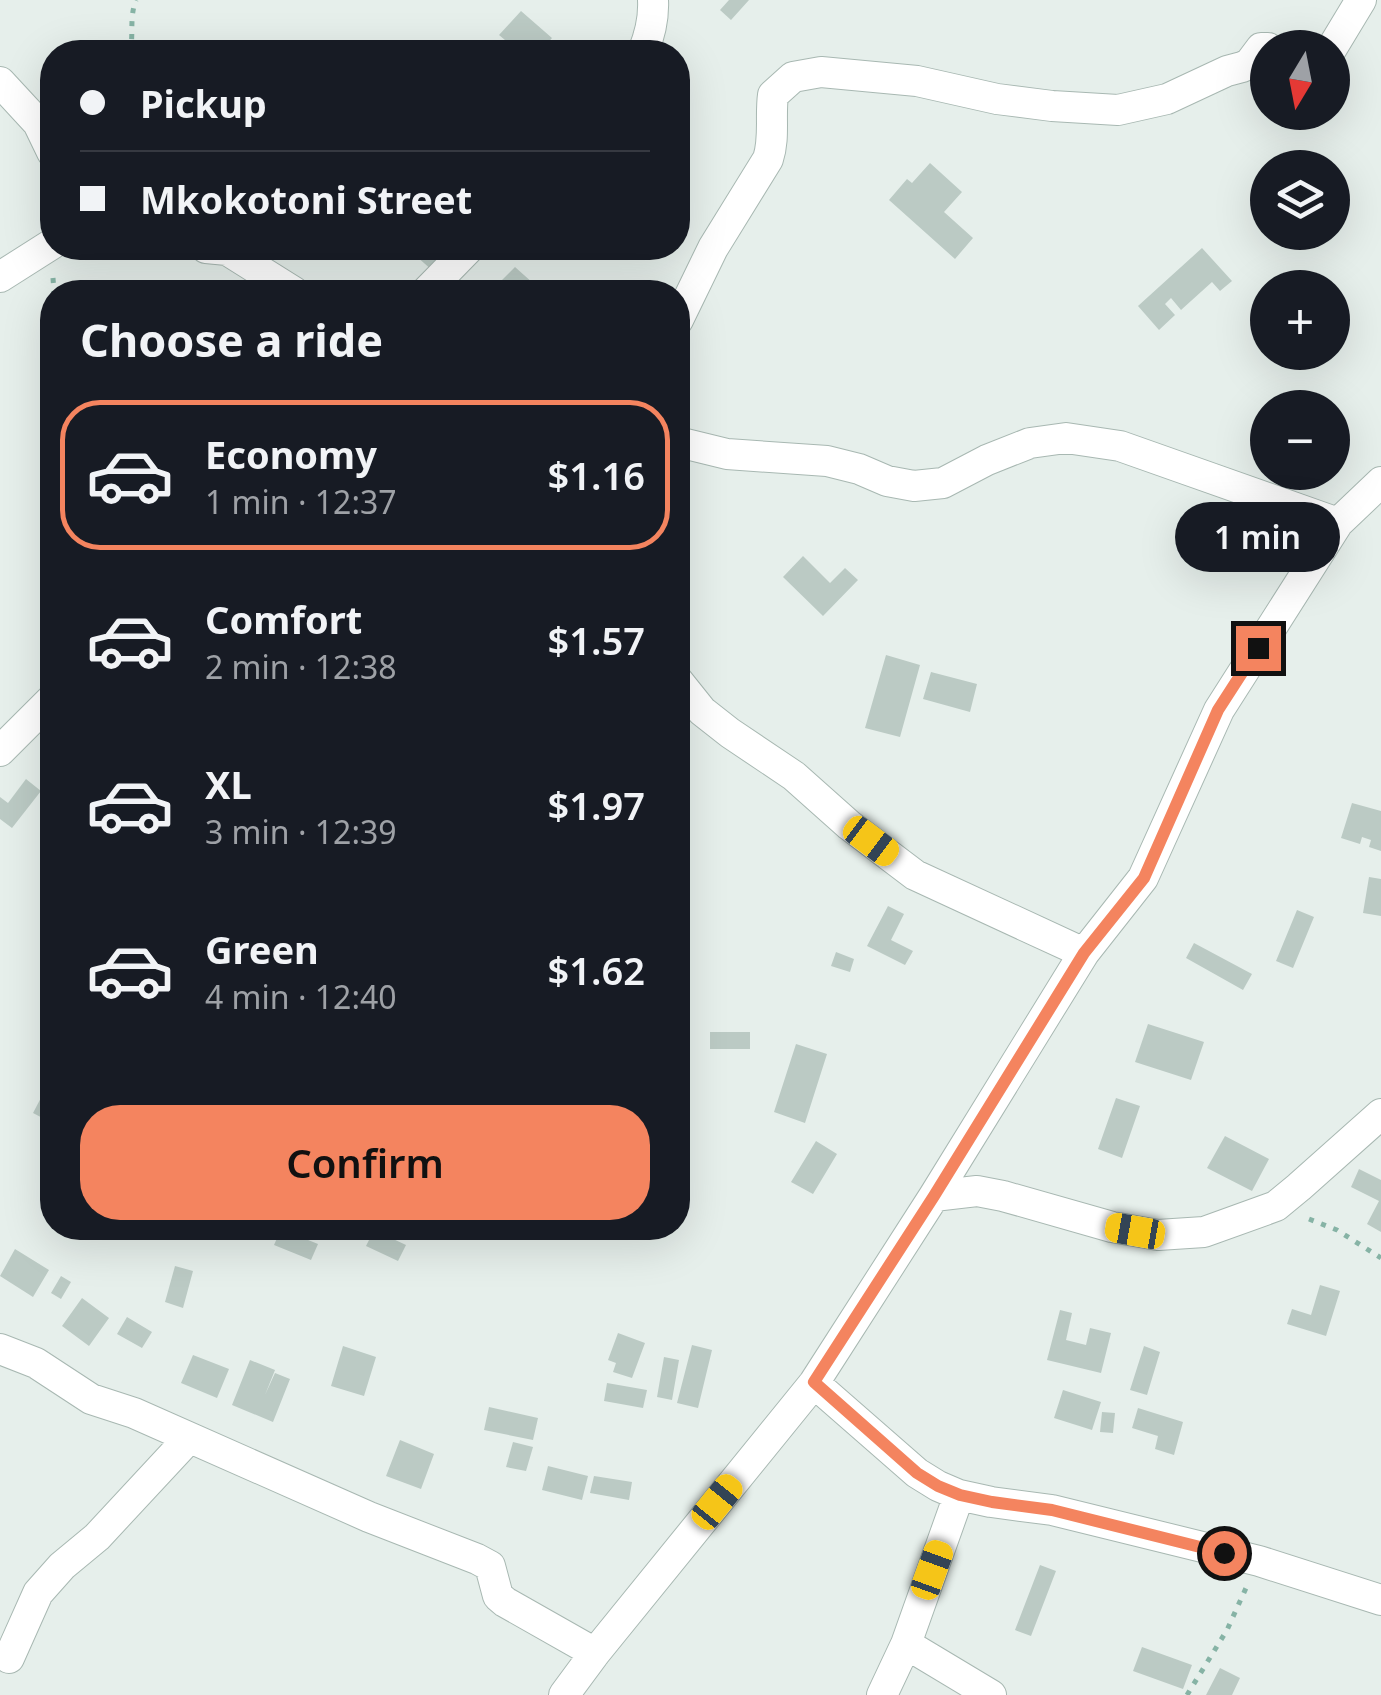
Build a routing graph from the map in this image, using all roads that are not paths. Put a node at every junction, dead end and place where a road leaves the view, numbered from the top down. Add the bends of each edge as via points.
1 (653, 0) edge
2 (1362, 0) edge
3 (1343, 30) edge
4 (649, 40) edge
5 (1250, 62) edge
6 (0, 82) edge
7 (40, 126) edge
8 (40, 252) edge
9 (243, 260) edge
10 (457, 260) edge
11 (0, 277) edge
12 (275, 280) edge
13 (438, 280) edge
14 (690, 295) edge
15 (690, 445) edge
16 (1381, 482) edge
17 (1338, 523) junction
18 (690, 696) edge
19 (40, 711) edge
20 (0, 751) edge
21 (1084, 953) junction
22 (1381, 1114) edge
23 (934, 1196) junction
24 (0, 1349) edge
25 (814, 1382) junction
26 (189, 1438) junction
27 (960, 1495) junction
28 (1381, 1600) edge
29 (906, 1644) junction
30 (595, 1653) junction
31 (9, 1658) dead end
32 (564, 1695) edge
33 (882, 1695) edge
34 (990, 1695) edge

1 - 4 street
2 - 3 street
5 - 14 street via 1167,100 1118,110 1052,106 917,81 821,72 793,77 773,95 768,160
6 - 7 street
8 - 11 street
9 - 12 street
10 - 13 street
15 - 17 street via 827,461 914,486 943,483 1030,443 1066,438 1120,446
16 - 17 street
17 - 21 street via 1218,710 1144,878
18 - 21 street via 915,874
19 - 20 street
21 - 23 street
22 - 23 street via 1276,1206 1204,1232 1158,1235 1112,1227 978,1191
23 - 25 street
24 - 26 street via 91,1399
25 - 27 street via 917,1473
25 - 30 street
26 - 30 street via 477,1559 490,1566 504,1602
26 - 31 street via 38,1593
27 - 28 street via 1052,1510 1259,1561
27 - 29 street
29 - 33 street
29 - 34 street
30 - 32 street

